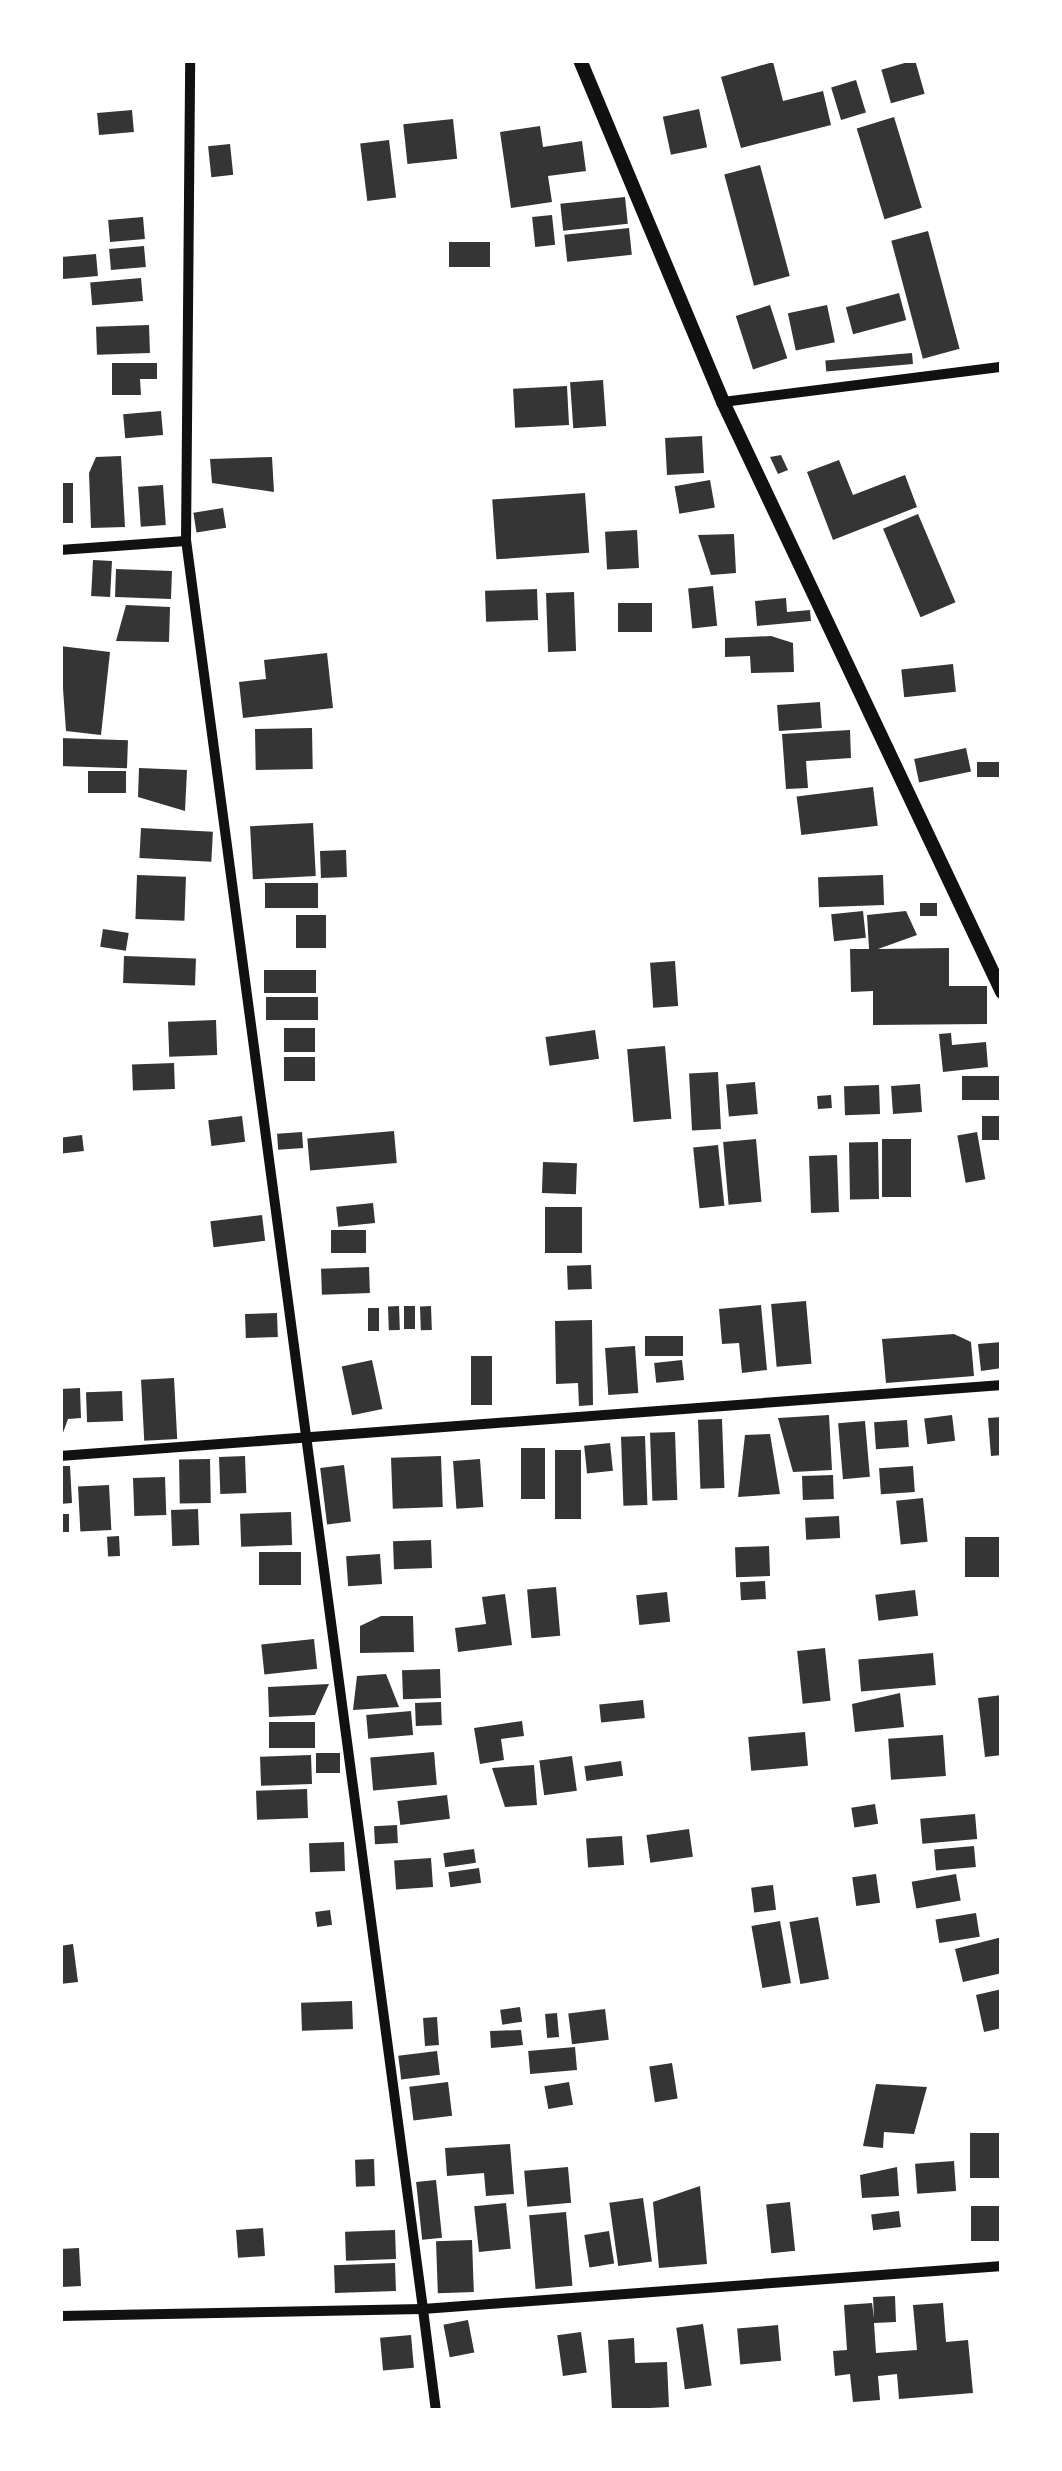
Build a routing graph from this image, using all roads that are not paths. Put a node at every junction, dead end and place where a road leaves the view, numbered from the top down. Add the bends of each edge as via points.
1 (190, 60) edge
2 (580, 60) edge
3 (1002, 367) edge
4 (723, 402) junction
5 (186, 541) junction
6 (60, 550) edge
7 (1002, 992) edge
8 (1002, 1385) edge
9 (307, 1438) junction
10 (60, 1456) edge
11 (1002, 2266) edge
12 (423, 2309) junction
13 (60, 2316) edge
14 (436, 2411) edge

1 - 5 street
2 - 4 street
3 - 4 street
4 - 7 street
5 - 6 street
5 - 9 street
8 - 9 street
9 - 10 street
9 - 12 street
11 - 12 street
12 - 13 street
12 - 14 street

